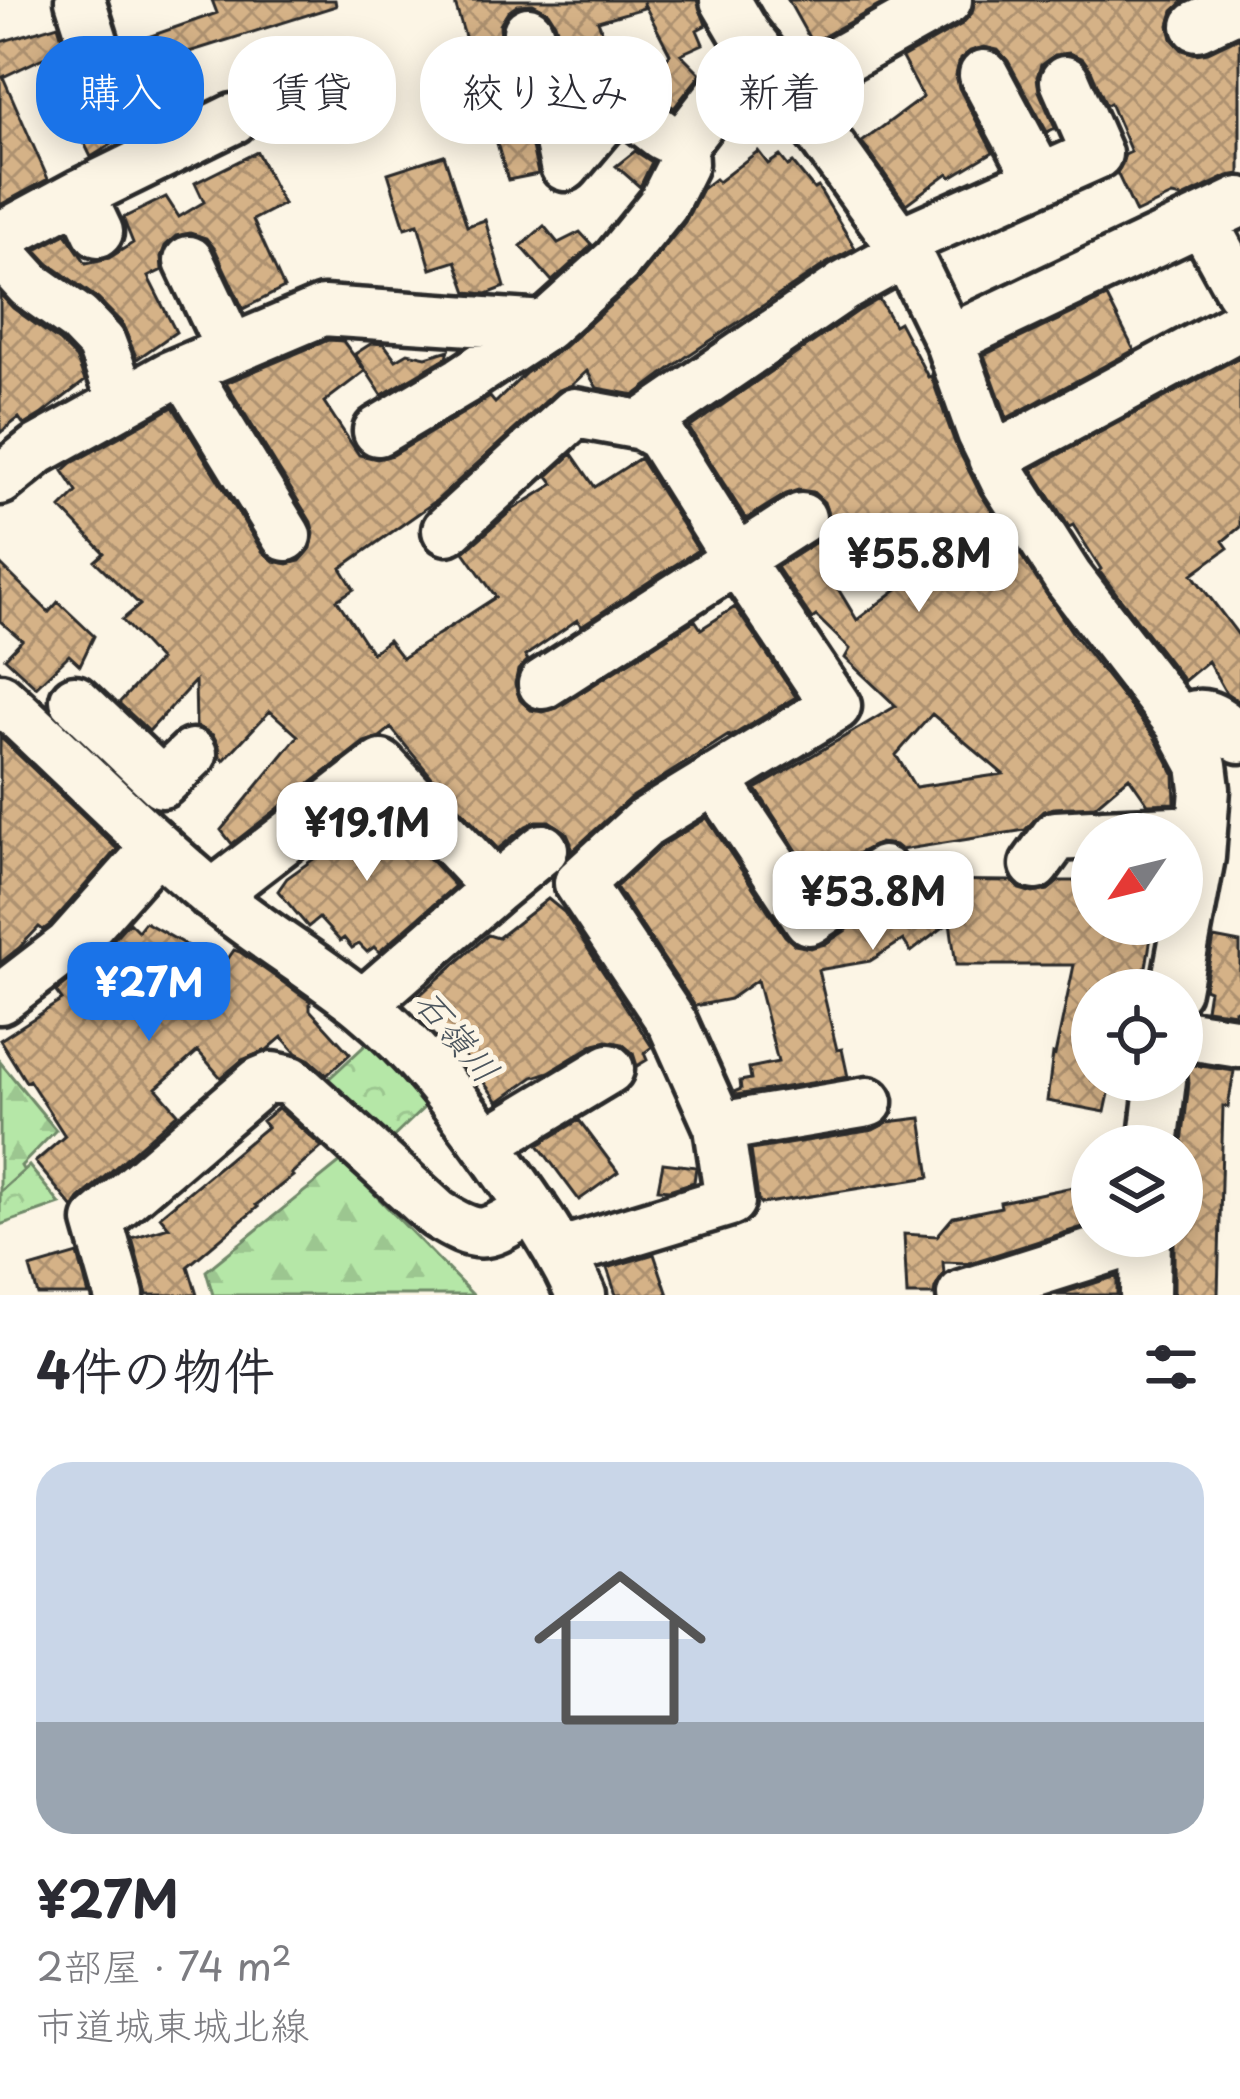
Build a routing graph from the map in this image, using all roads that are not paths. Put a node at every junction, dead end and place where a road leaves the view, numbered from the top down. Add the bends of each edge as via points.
1 (80, 0) edge
2 (725, 0) edge
3 (947, 0) edge
4 (528, 32) dead end
5 (91, 36) edge
6 (748, 36) edge
7 (864, 47) edge
8 (984, 75) dead end
9 (1065, 81) dead end
10 (228, 122) edge
11 (696, 127) edge
12 (828, 144) edge
13 (682, 145) junction
14 (1040, 179) junction
15 (1221, 211) edge
16 (0, 237) edge
17 (903, 247) junction
18 (0, 252) edge
19 (189, 262) dead end
20 (1240, 290) edge
21 (1240, 325) edge
22 (544, 326) junction
23 (949, 340) junction
24 (231, 350) junction
25 (184, 370) junction
26 (123, 402) junction
27 (641, 425) junction
28 (379, 431) dead end
29 (993, 458) junction
30 (0, 480) edge
31 (801, 518) dead end
32 (447, 530) dead end
33 (286, 536) dead end
34 (737, 559) junction
35 (543, 684) dead end
36 (0, 698) edge
37 (67, 708) junction
38 (1179, 722) junction
39 (1239, 735) edge
40 (193, 754) dead end
41 (715, 779) junction
42 (1203, 813) edge
43 (1071, 835) edge
44 (158, 847) junction
45 (543, 849) dead end
46 (1035, 866) dead end
47 (883, 871) dead end
48 (225, 885) junction
49 (496, 887) junction
50 (376, 991) junction
51 (0, 999) edge
52 (1203, 1037) edge
53 (1240, 1043) edge
54 (609, 1069) dead end
55 (868, 1102) dead end
56 (718, 1127) junction
57 (504, 1132) junction
58 (532, 1208) junction
59 (1081, 1257) edge
60 (1146, 1257) edge
61 (579, 1259) edge
62 (118, 1295) edge
63 (962, 1295) edge
64 (1145, 1295) edge

1 - 5 street
2 - 6 street
3 - 7 street
4 - 13 street via 566,179 619,102
8 - 14 street
9 - 14 street via 1097,154
10 - 16 street via 89,213
11 - 13 street
12 - 17 street
13 - 22 street via 663,204 616,261
14 - 17 street
15 - 20 street
15 - 23 street
17 - 23 street
17 - 27 street
18 - 26 street via 101,343
19 - 24 street
21 - 29 street
22 - 24 street via 323,311
22 - 28 street
23 - 29 street
24 - 25 street
25 - 26 street
25 - 33 street
26 - 30 street
27 - 32 street via 575,413
27 - 34 street via 660,436
29 - 38 street via 1068,578
31 - 34 street
34 - 35 street
34 - 41 street via 836,706
36 - 37 street
37 - 40 street via 162,783
37 - 44 street
38 - 39 street via 1204,713
38 - 42 street via 1202,765
41 - 47 street via 809,920
41 - 56 street via 644,824 579,883 673,1024
43 - 46 street via 1055,836
44 - 48 street
44 - 51 street via 69,946
45 - 49 street
48 - 49 street via 381,765
48 - 50 street
49 - 50 street
50 - 57 street via 398,1035
52 - 53 street
54 - 57 street
55 - 56 street
56 - 61 street via 730,1201
57 - 58 street
58 - 61 street
58 - 62 street via 494,1230 459,1228 291,1081 272,1077 98,1221
59 - 63 street
60 - 64 street

